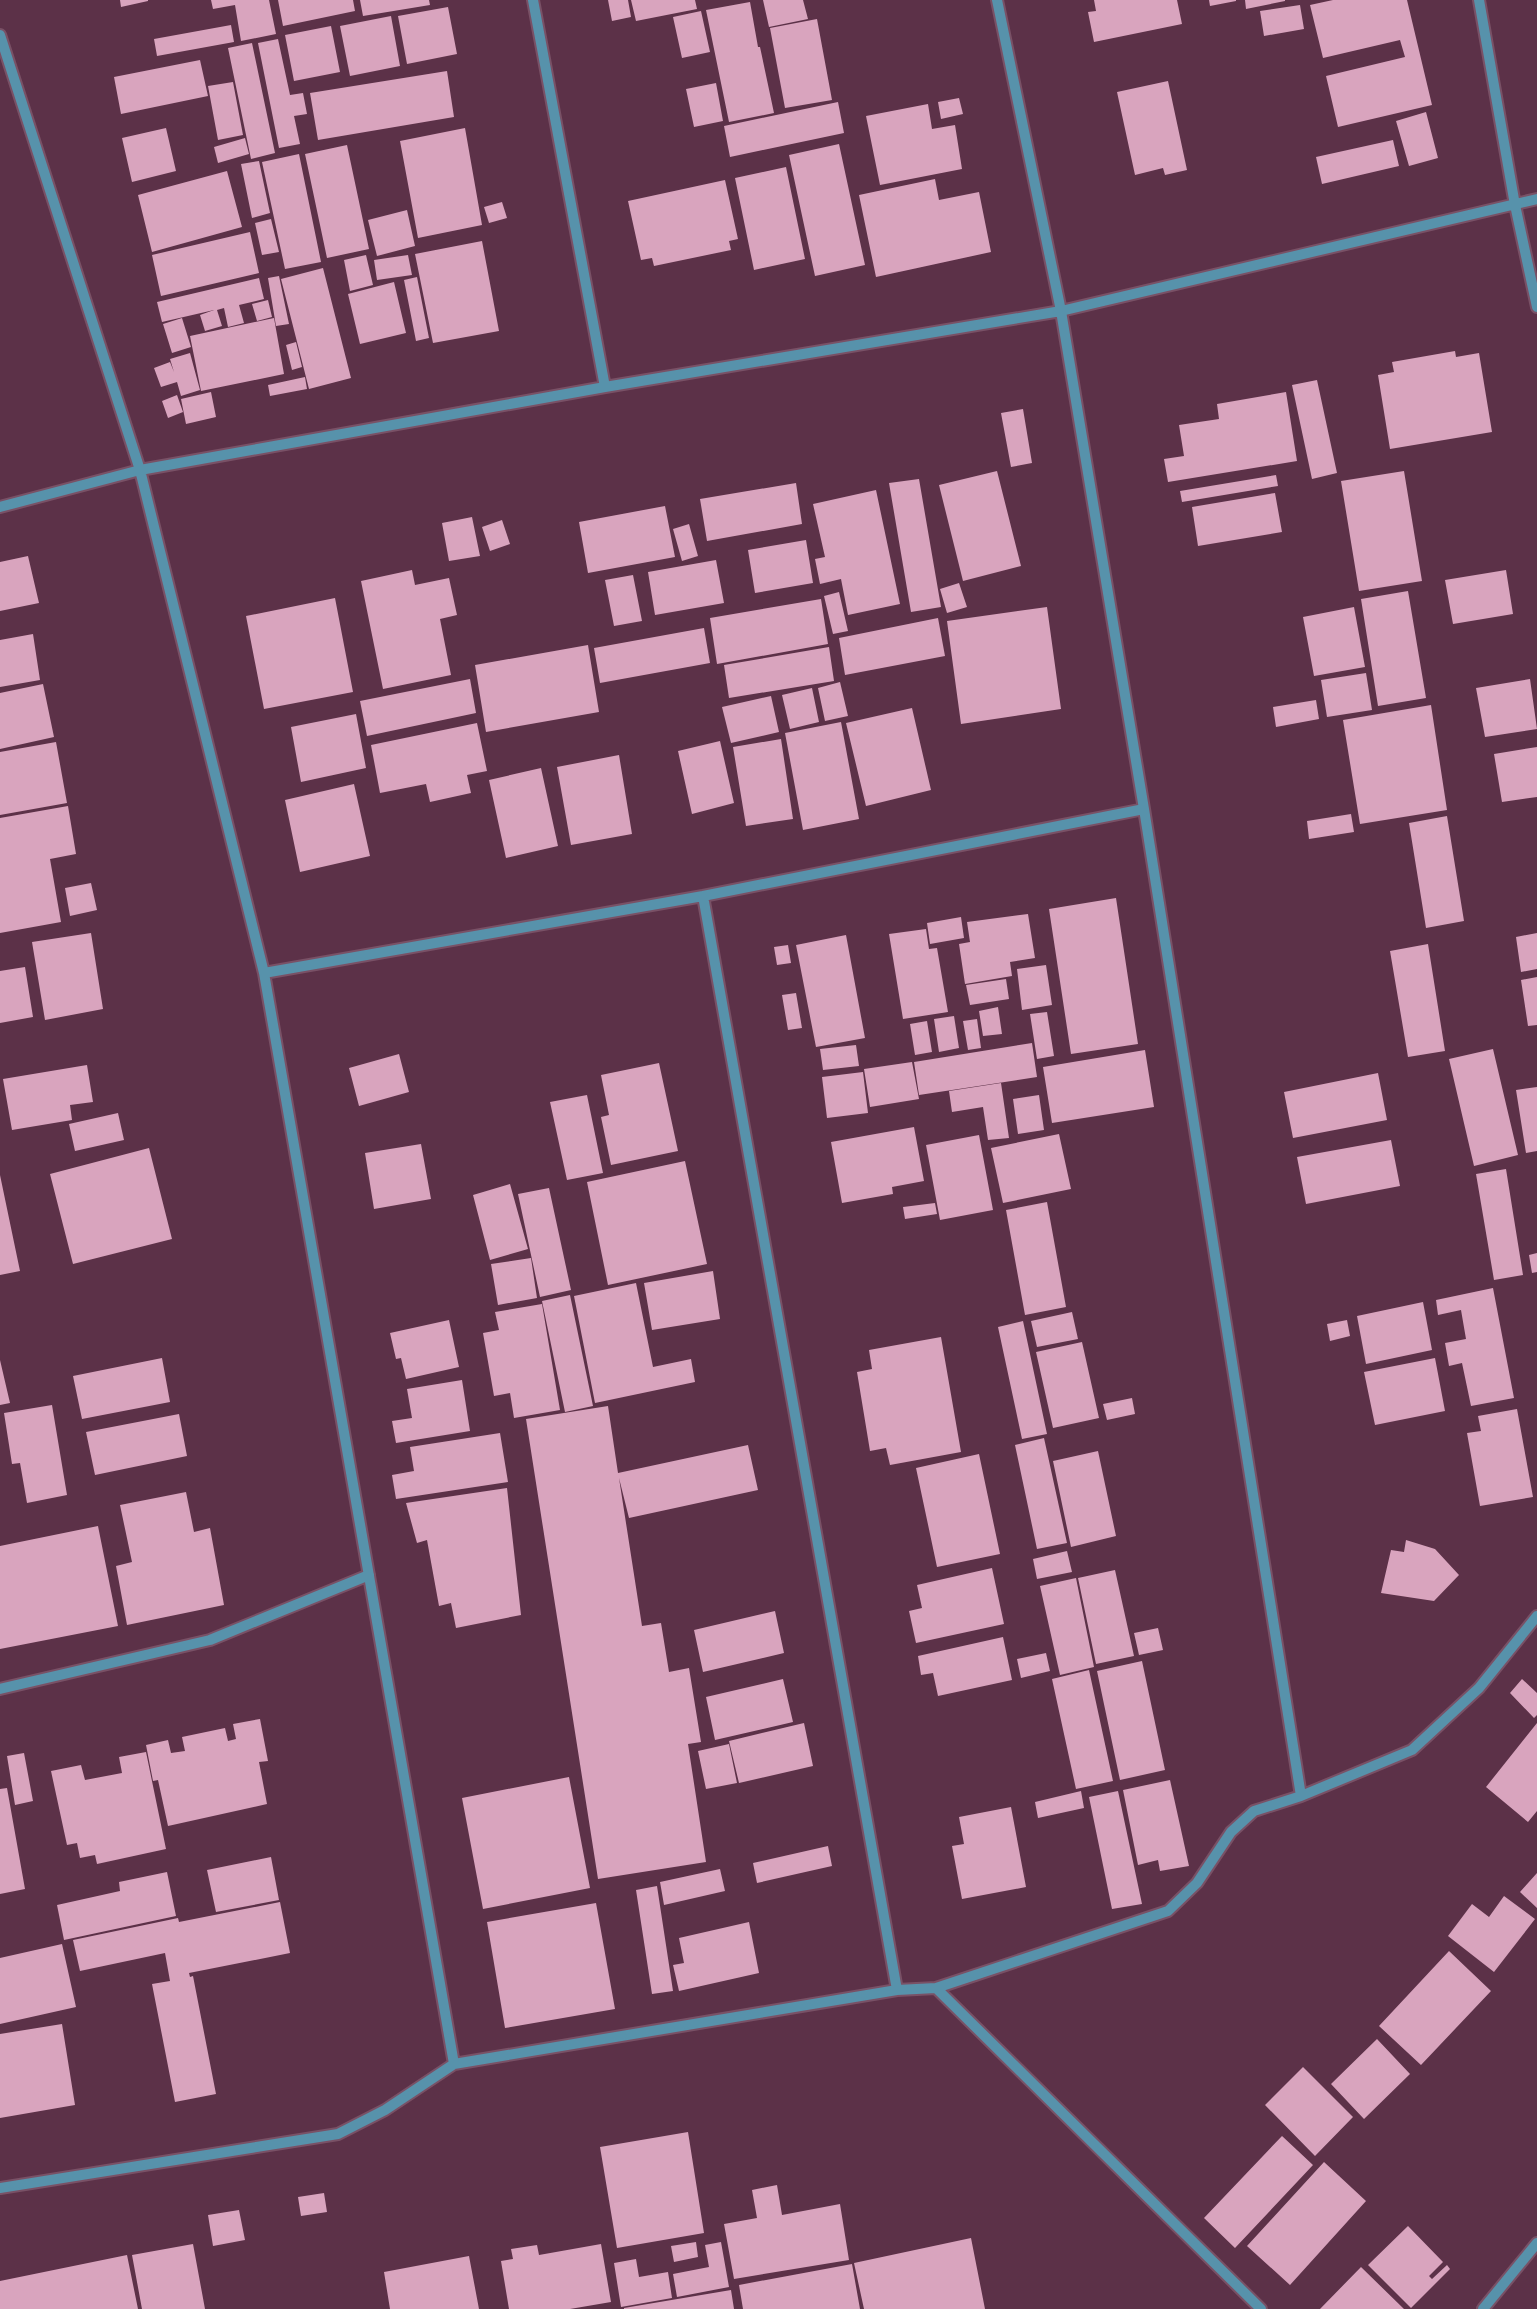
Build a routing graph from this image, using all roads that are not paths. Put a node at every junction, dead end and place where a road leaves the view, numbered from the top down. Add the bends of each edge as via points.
1 (533, 0) edge
2 (997, 0) edge
3 (1479, 0) edge
4 (0, 35) edge
5 (1537, 199) edge
6 (1515, 205) junction
7 (1537, 307) edge
8 (1061, 311) junction
9 (605, 387) junction
10 (140, 470) junction
11 (0, 507) edge
12 (1144, 809) junction
13 (703, 896) junction
14 (264, 973) junction
15 (369, 1575) junction
16 (1537, 1616) edge
17 (0, 1689) edge
18 (1301, 1796) junction
19 (936, 1988) junction
20 (897, 1990) junction
21 (454, 2064) junction
22 (0, 2188) edge
23 (1537, 2243) edge
24 (1261, 2309) edge
25 (1483, 2309) edge

1 - 9 street
2 - 8 street
3 - 6 street
4 - 10 street
5 - 6 street
6 - 7 street
6 - 8 street
8 - 9 street
8 - 12 street
9 - 10 street
10 - 11 street
10 - 14 street
12 - 13 street
12 - 18 street
13 - 14 street
13 - 20 street
14 - 15 street
15 - 17 street via 210,1640
15 - 21 street
16 - 18 street via 1479,1688 1412,1750
18 - 19 street via 1254,1811 1231,1832 1197,1883 1168,1911
19 - 20 street
19 - 24 street
20 - 21 street
21 - 22 street via 385,2110 338,2134
23 - 25 street

